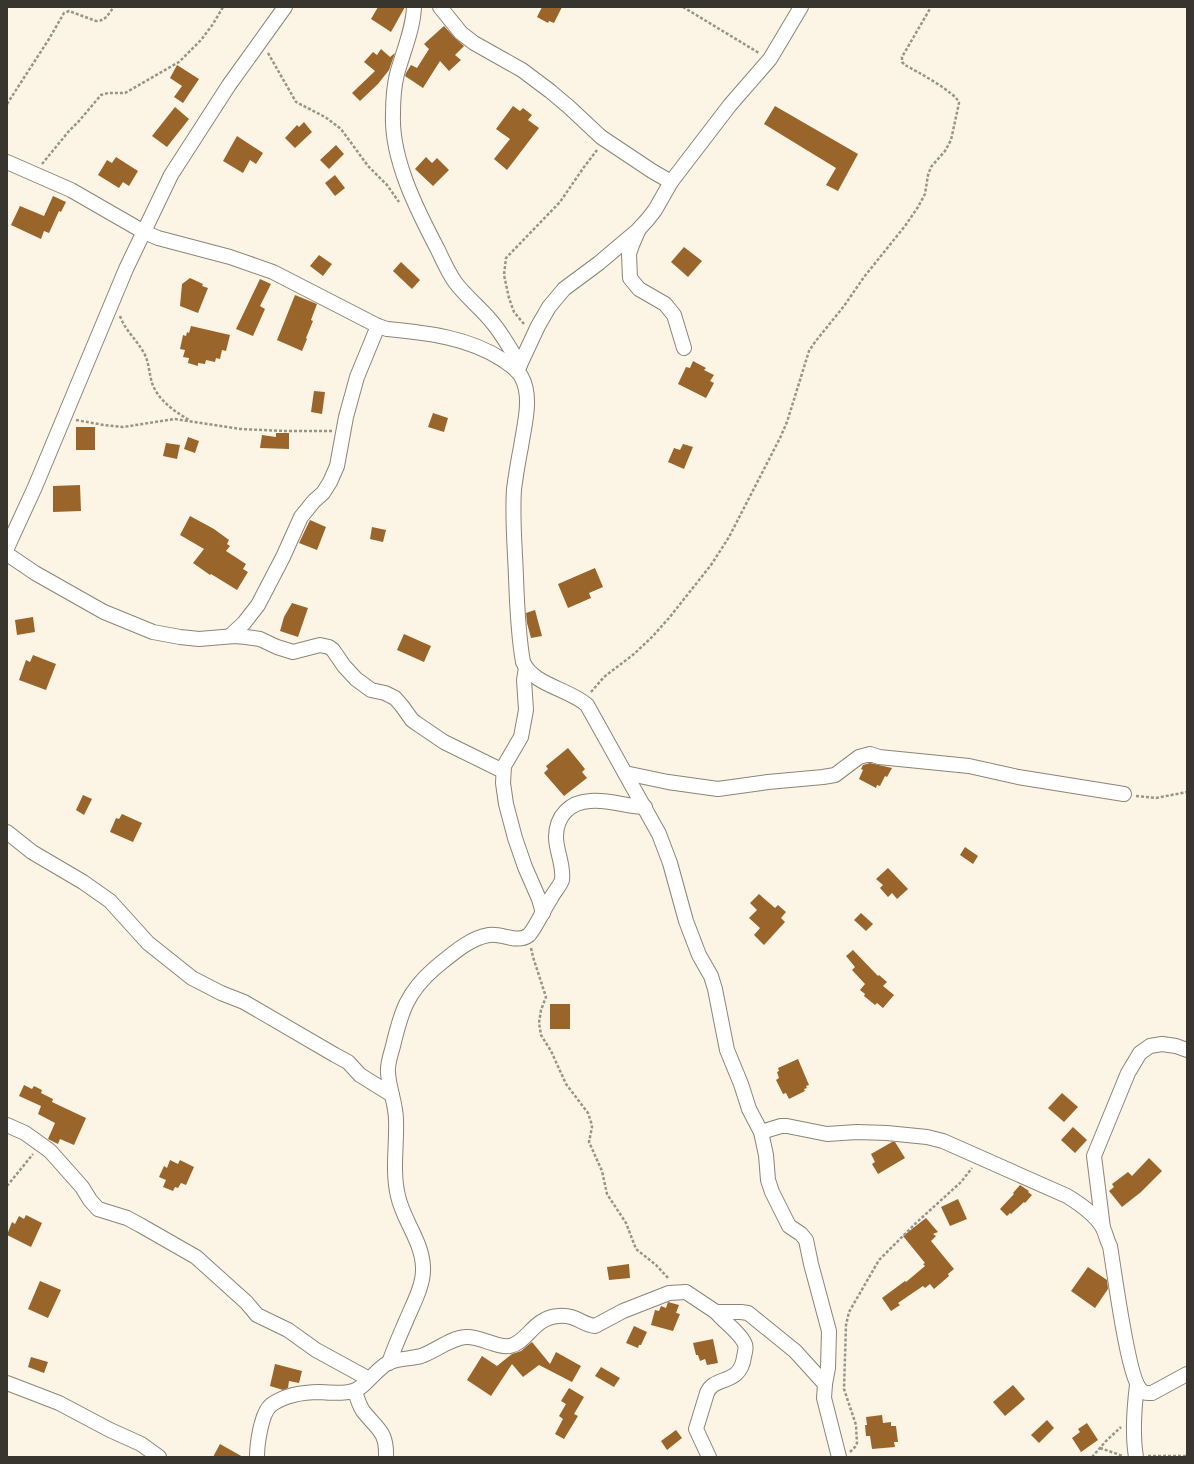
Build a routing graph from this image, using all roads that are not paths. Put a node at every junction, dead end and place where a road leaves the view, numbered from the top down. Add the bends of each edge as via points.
1 (285, 7) edge
2 (414, 7) edge
3 (440, 7) edge
4 (801, 7) edge
5 (7, 162) edge
6 (671, 182) junction
7 (638, 230) junction
8 (144, 232) junction
9 (378, 326) junction
10 (684, 348) dead end
11 (518, 368) junction
12 (7, 548) edge
13 (7, 554) edge
14 (230, 636) junction
15 (526, 668) junction
16 (503, 771) junction
17 (625, 773) junction
18 (1124, 794) road end
19 (645, 807) junction
20 (7, 832) edge
21 (543, 912) junction
22 (1187, 1050) edge
23 (392, 1095) junction
24 (7, 1125) edge
25 (761, 1132) junction
26 (1103, 1229) junction
27 (716, 1312) junction
28 (389, 1363) junction
29 (1187, 1374) edge
30 (369, 1379) junction
31 (7, 1383) edge
32 (825, 1384) junction
33 (1137, 1385) junction
34 (355, 1391) junction
35 (843, 1455) edge
36 (159, 1457) edge
37 (257, 1457) edge
38 (386, 1457) edge
39 (709, 1457) edge
40 (1136, 1457) edge

1 - 8 street via 171,175
2 - 11 street via 412,24 397,76 393,136 409,188 430,236 454,281 504,338
3 - 6 street via 461,33 478,46 522,70 569,107 605,141
4 - 6 street via 770,59 730,105
5 - 8 street via 71,190
6 - 7 street via 656,210
7 - 10 street via 630,254 630,278 639,289 665,304 674,315
7 - 11 street via 564,289 549,307
8 - 9 street via 273,272
8 - 12 street
9 - 11 street via 462,341
9 - 14 street via 356,377 337,466 328,487 301,517 258,605
11 - 15 street via 527,399 514,490 518,620 520,649
13 - 14 street via 104,612 153,632 199,639
14 - 16 street via 260,639 294,652 323,645 329,647 356,679 371,690 395,698 416,723 444,742
15 - 16 street via 526,710 521,737
15 - 17 street via 542,680 583,702 591,711
16 - 21 street via 504,795 509,818 524,867
17 - 18 street via 718,789 823,778 836,775 859,756 870,754 969,766 1018,777
17 - 19 street
19 - 21 street via 592,800 567,809 559,823 556,836 562,879
19 - 25 street via 660,834 698,956 715,989 727,1050 749,1109
20 - 23 street via 27,849 110,901 148,943 192,978 244,1002 335,1054 348,1062 360,1075
21 - 23 street via 529,935 522,939 489,935 479,938 453,954 421,981 405,1004 398,1022 388,1066
22 - 26 street via 1162,1044 1150,1046 1140,1053 1128,1073 1094,1156
23 - 28 street via 396,1120 395,1180 404,1216 415,1236 423,1267 416,1298
24 - 30 street via 25,1133 61,1162 98,1209 126,1218 196,1257 242,1298 256,1316 288,1330 316,1350
25 - 26 street via 787,1126 827,1134 863,1132 927,1137 943,1141 1067,1196 1095,1218
25 - 32 street via 772,1192 789,1226 806,1240 825,1314 829,1337
26 - 33 street via 1110,1246 1130,1360
27 - 28 street via 691,1294 680,1291 623,1311 595,1326 570,1316 556,1316 539,1322 520,1341 509,1346 467,1337 459,1338 421,1356
27 - 32 street via 741,1312 753,1317 795,1351
27 - 39 street via 742,1338 746,1348 744,1362 738,1372 712,1385 707,1393 696,1429
28 - 30 street
29 - 33 street via 1152,1393 1146,1394
30 - 34 street
31 - 36 street via 59,1403 141,1444
32 - 35 street via 824,1398
33 - 40 street via 1133,1441
34 - 37 street via 300,1393 271,1405 266,1411 259,1436
34 - 38 street via 360,1407 383,1435

